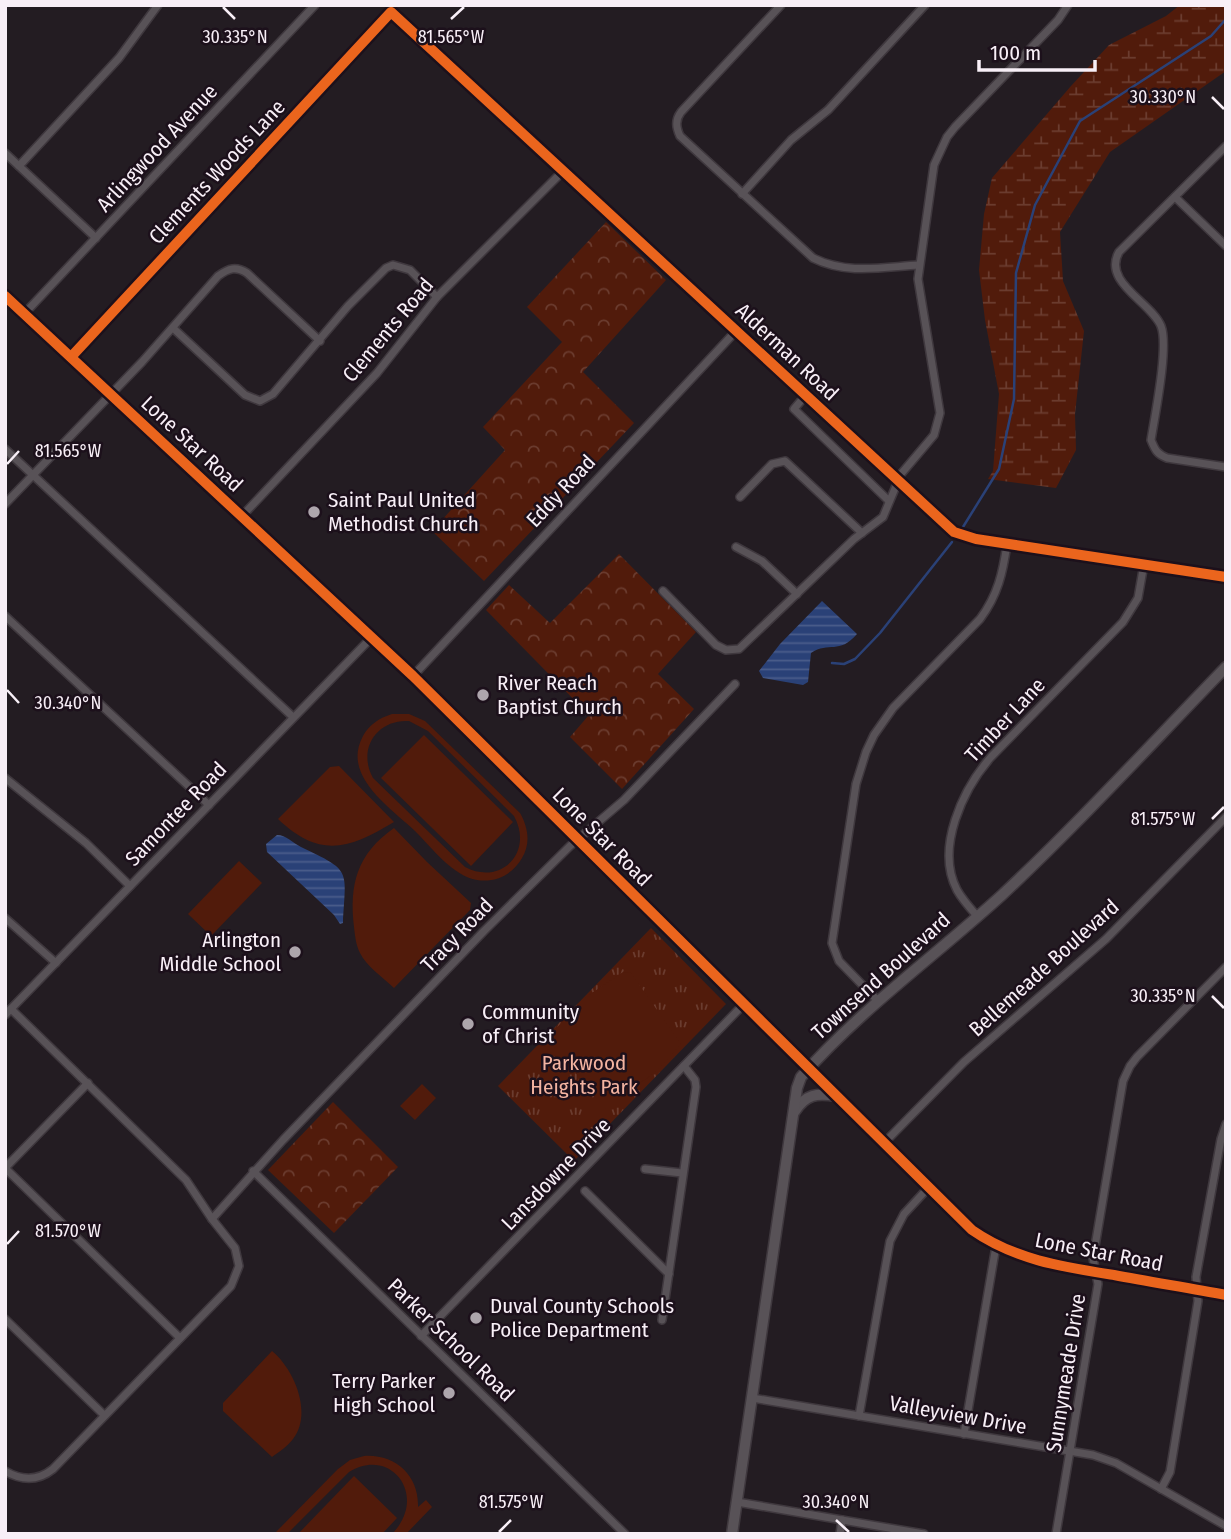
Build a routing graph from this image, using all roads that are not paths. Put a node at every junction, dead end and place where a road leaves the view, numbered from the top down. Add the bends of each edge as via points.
1 (158, 5) edge
2 (781, 5) edge
3 (925, 5) edge
4 (1068, 5) edge
5 (311, 6) edge
6 (391, 12) joint
7 (1226, 146) edge
8 (5, 153) edge
9 (19, 166) junction
10 (564, 170) junction
11 (742, 194) junction
12 (1175, 197) junction
13 (96, 238) junction
14 (1226, 246) edge
15 (919, 264) junction
16 (5, 296) edge
17 (437, 297) junction
18 (24, 314) junction
19 (173, 328) junction
20 (736, 331) junction
21 (320, 341) junction
22 (71, 357) junction
23 (111, 395) junction
24 (806, 396) junction
25 (5, 450) edge
26 (1226, 467) edge
27 (32, 475) junction
28 (898, 482) junction
29 (740, 497) dead end
30 (891, 498) junction
31 (5, 504) edge
32 (242, 516) junction
33 (862, 533) junction
34 (1007, 544) junction
35 (736, 547) dead end
36 (1144, 565) junction
37 (1226, 577) edge
38 (663, 591) dead end
39 (797, 594) junction
40 (5, 616) edge
41 (372, 637) junction
42 (1226, 667) edge
43 (413, 676) junction
44 (735, 684) dead end
45 (293, 717) junction
46 (5, 778) edge
47 (209, 805) junction
48 (1226, 817) edge
49 (577, 840) junction
50 (130, 886) junction
51 (977, 916) junction
52 (5, 918) edge
53 (56, 963) junction
54 (1226, 967) edge
55 (877, 1000) junction
56 (743, 1005) junction
57 (8, 1012) edge
58 (684, 1066) junction
59 (808, 1069) junction
60 (88, 1083) junction
61 (836, 1096) junction
62 (793, 1114) junction
63 (1226, 1124) edge
64 (883, 1144) junction
65 (5, 1168) edge
66 (645, 1169) dead end
67 (253, 1171) junction
68 (682, 1173) junction
69 (928, 1188) junction
70 (585, 1191) dead end
71 (212, 1219) junction
72 (996, 1245) junction
73 (1096, 1272) junction
74 (669, 1274) junction
75 (1197, 1290) junction
76 (1226, 1295) edge
77 (5, 1319) edge
78 (662, 1320) dead end
79 (421, 1336) junction
80 (180, 1338) junction
81 (752, 1398) junction
82 (104, 1415) junction
83 (859, 1416) junction
84 (964, 1434) junction
85 (1070, 1452) junction
86 (5, 1471) edge
87 (1161, 1489) junction
88 (737, 1502) junction
89 (842, 1520) junction
90 (1226, 1526) edge
91 (625, 1534) edge
92 (732, 1534) edge
93 (840, 1534) edge
94 (924, 1534) edge
95 (1056, 1534) edge

1 - 9 street via 119,58
2 - 11 street via 681,112 677,123 680,136
3 - 11 street
4 - 15 street via 947,137 934,165
5 - 13 street, Arlingwood Avenue
6 - 10 street, Alderman Road
6 - 22 street, Clements Woods Lane
7 - 12 street
8 - 9 street
9 - 13 street
10 - 17 street, Clements Road
10 - 20 street, Alderman Road
11 - 15 street via 804,251 826,265 851,270
12 - 14 street
12 - 26 street via 1119,252 1114,267 1116,275 1155,315 1164,335 1152,440 1159,455
13 - 18 street, Arlingwood Avenue
15 - 28 street via 919,297 940,413 934,435
16 - 18 street, Lone Star Road
17 - 21 street via 410,270 393,265 379,273
17 - 32 street, Clements Road via 377,373
18 - 22 street, Lone Star Road
19 - 21 street via 244,395 260,401 272,394
19 - 21 street via 218,276 234,268 247,273
19 - 23 street
20 - 24 street, Alderman Road
20 - 43 street, Eddy Road
22 - 23 street, Lone Star Road
23 - 27 street
23 - 32 street, Lone Star Road
24 - 28 street, Alderman Road
24 - 30 street via 794,409
25 - 27 street
27 - 31 street
27 - 45 street
28 - 30 street
28 - 34 street, Alderman Road via 954,532
29 - 33 street via 772,464 785,461
30 - 33 street via 883,517
32 - 41 street, Lone Star Road
33 - 39 street
34 - 36 street, Alderman Road
34 - 55 street via 1003,573 990,606 893,708 874,735 860,769 832,943 839,961
35 - 39 street via 762,561
36 - 37 street, Alderman Road
36 - 51 street, Timber Lane via 1138,598 1122,622 991,757 960,804 951,844 952,875 957,890
38 - 39 street via 716,645 731,651 745,645
40 - 47 street
41 - 43 street, Lone Star Road
41 - 45 street, Samontee Road
42 - 51 street, Townsend Boulevard
43 - 49 street, Lone Star Road
44 - 49 street, Tracy Road via 624,800
45 - 47 street, Samontee Road
46 - 50 street via 86,843
47 - 50 street, Samontee Road
48 - 64 street, Bellemeade Boulevard via 1106,939 964,1062
49 - 56 street, Lone Star Road
49 - 67 street, Tracy Road
50 - 53 street, Samontee Road
51 - 55 street, Townsend Boulevard
52 - 53 street
53 - 57 street, Samontee Road
54 - 73 street, Sunnymeade Drive via 1137,1058 1123,1081 1093,1258
55 - 59 street, Townsend Boulevard
56 - 58 street, Lansdowne Drive
56 - 59 street, Lone Star Road
57 - 60 street
58 - 68 street via 696,1087
58 - 79 street, Lansdowne Drive
59 - 61 street, Lone Star Road
59 - 62 street, Townsend Boulevard via 797,1088
60 - 65 street
60 - 71 street via 175,1168
61 - 62 street via 812,1095 801,1101
61 - 64 street, Lone Star Road
62 - 81 street, Townsend Boulevard
63 - 75 street
64 - 69 street, Lone Star Road
65 - 80 street
66 - 68 street
67 - 71 street, Tracy Road
67 - 79 street, Parker School Road
68 - 74 street
69 - 72 street, Lone Star Road via 972,1230
69 - 83 street via 904,1214 890,1241
70 - 74 street
71 - 80 street via 235,1248 239,1266 231,1286
72 - 73 street, Lone Star Road via 1052,1265
72 - 84 street
73 - 75 street, Lone Star Road
73 - 85 street, Sunnymeade Drive via 1098,1284
74 - 78 street
75 - 76 street, Lone Star Road
75 - 87 street via 1170,1472
77 - 82 street
79 - 91 street, Parker School Road
80 - 82 street
81 - 83 street, Valleyview Drive
81 - 88 street, Townsend Boulevard
82 - 86 street via 53,1469 32,1479
83 - 84 street, Valleyview Drive
84 - 85 street, Valleyview Drive
85 - 87 street, Valleyview Drive via 1116,1463
85 - 95 street, Sunnymeade Drive
87 - 90 street, Valleyview Drive
88 - 89 street
88 - 92 street, Townsend Boulevard
89 - 93 street
89 - 94 street

